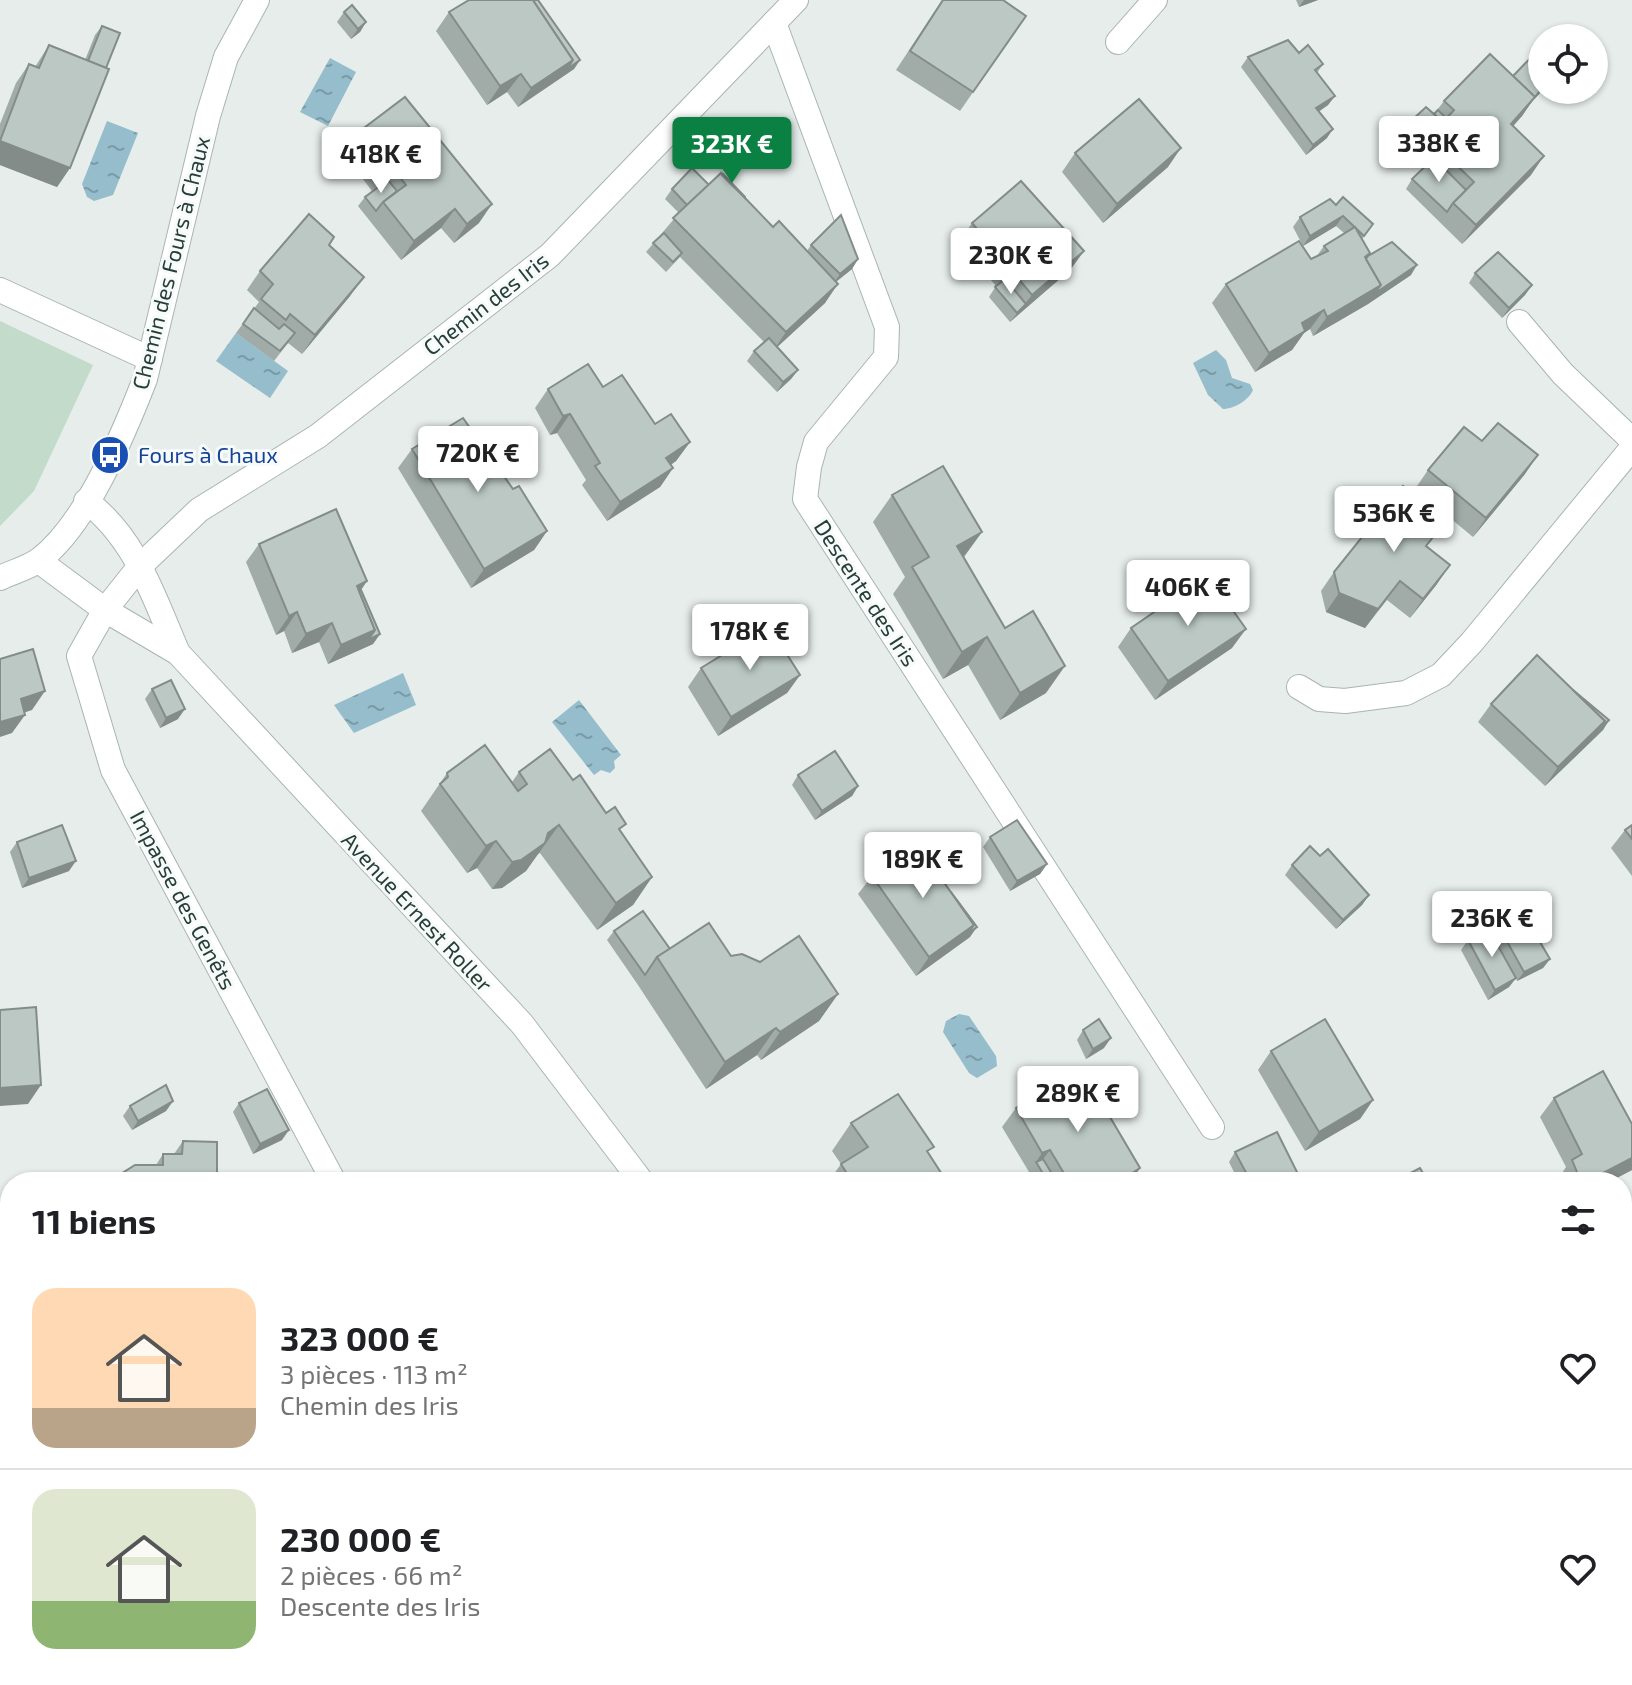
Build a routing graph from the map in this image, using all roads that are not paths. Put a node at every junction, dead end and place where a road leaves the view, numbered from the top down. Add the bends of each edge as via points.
1 (257, 0) edge
2 (796, 0) edge
3 (1155, 0) edge
4 (774, 23) junction
5 (1118, 42) dead end
6 (0, 290) edge
7 (1519, 322) dead end
8 (150, 359) junction
9 (1632, 440) edge
10 (1632, 448) edge
11 (86, 501) junction
12 (39, 561) junction
13 (140, 566) junction
14 (0, 578) edge
15 (105, 610) junction
16 (178, 653) junction
17 (1299, 687) dead end
18 (1212, 1127) dead end
19 (329, 1172) edge
20 (634, 1172) edge

1 - 8 street, Chemin des Fours à Chaux via 226,57 208,116
2 - 4 street, Chemin des Iris
3 - 5 street
4 - 13 street, Chemin des Iris via 550,255 318,436 199,510
4 - 18 street, Descente des Iris via 887,327 886,357 816,442 805,499
6 - 8 street
7 - 9 street via 1563,374
8 - 11 street, Chemin des Fours à Chaux via 129,420
10 - 17 street via 1441,675 1406,693 1345,701 1319,699
11 - 12 street, Chemin des Fours à Chaux
11 - 13 street, Avenue Ernest Roller via 119,530
12 - 14 street, Chemin des Fours à Chaux
12 - 15 street, Avenue Ernest Roller
13 - 15 street
13 - 16 street, Avenue Ernest Roller
15 - 16 street, Avenue Ernest Roller
15 - 19 street, Impasse des Genêts via 79,656 113,770
16 - 20 street, Avenue Ernest Roller via 522,1024

